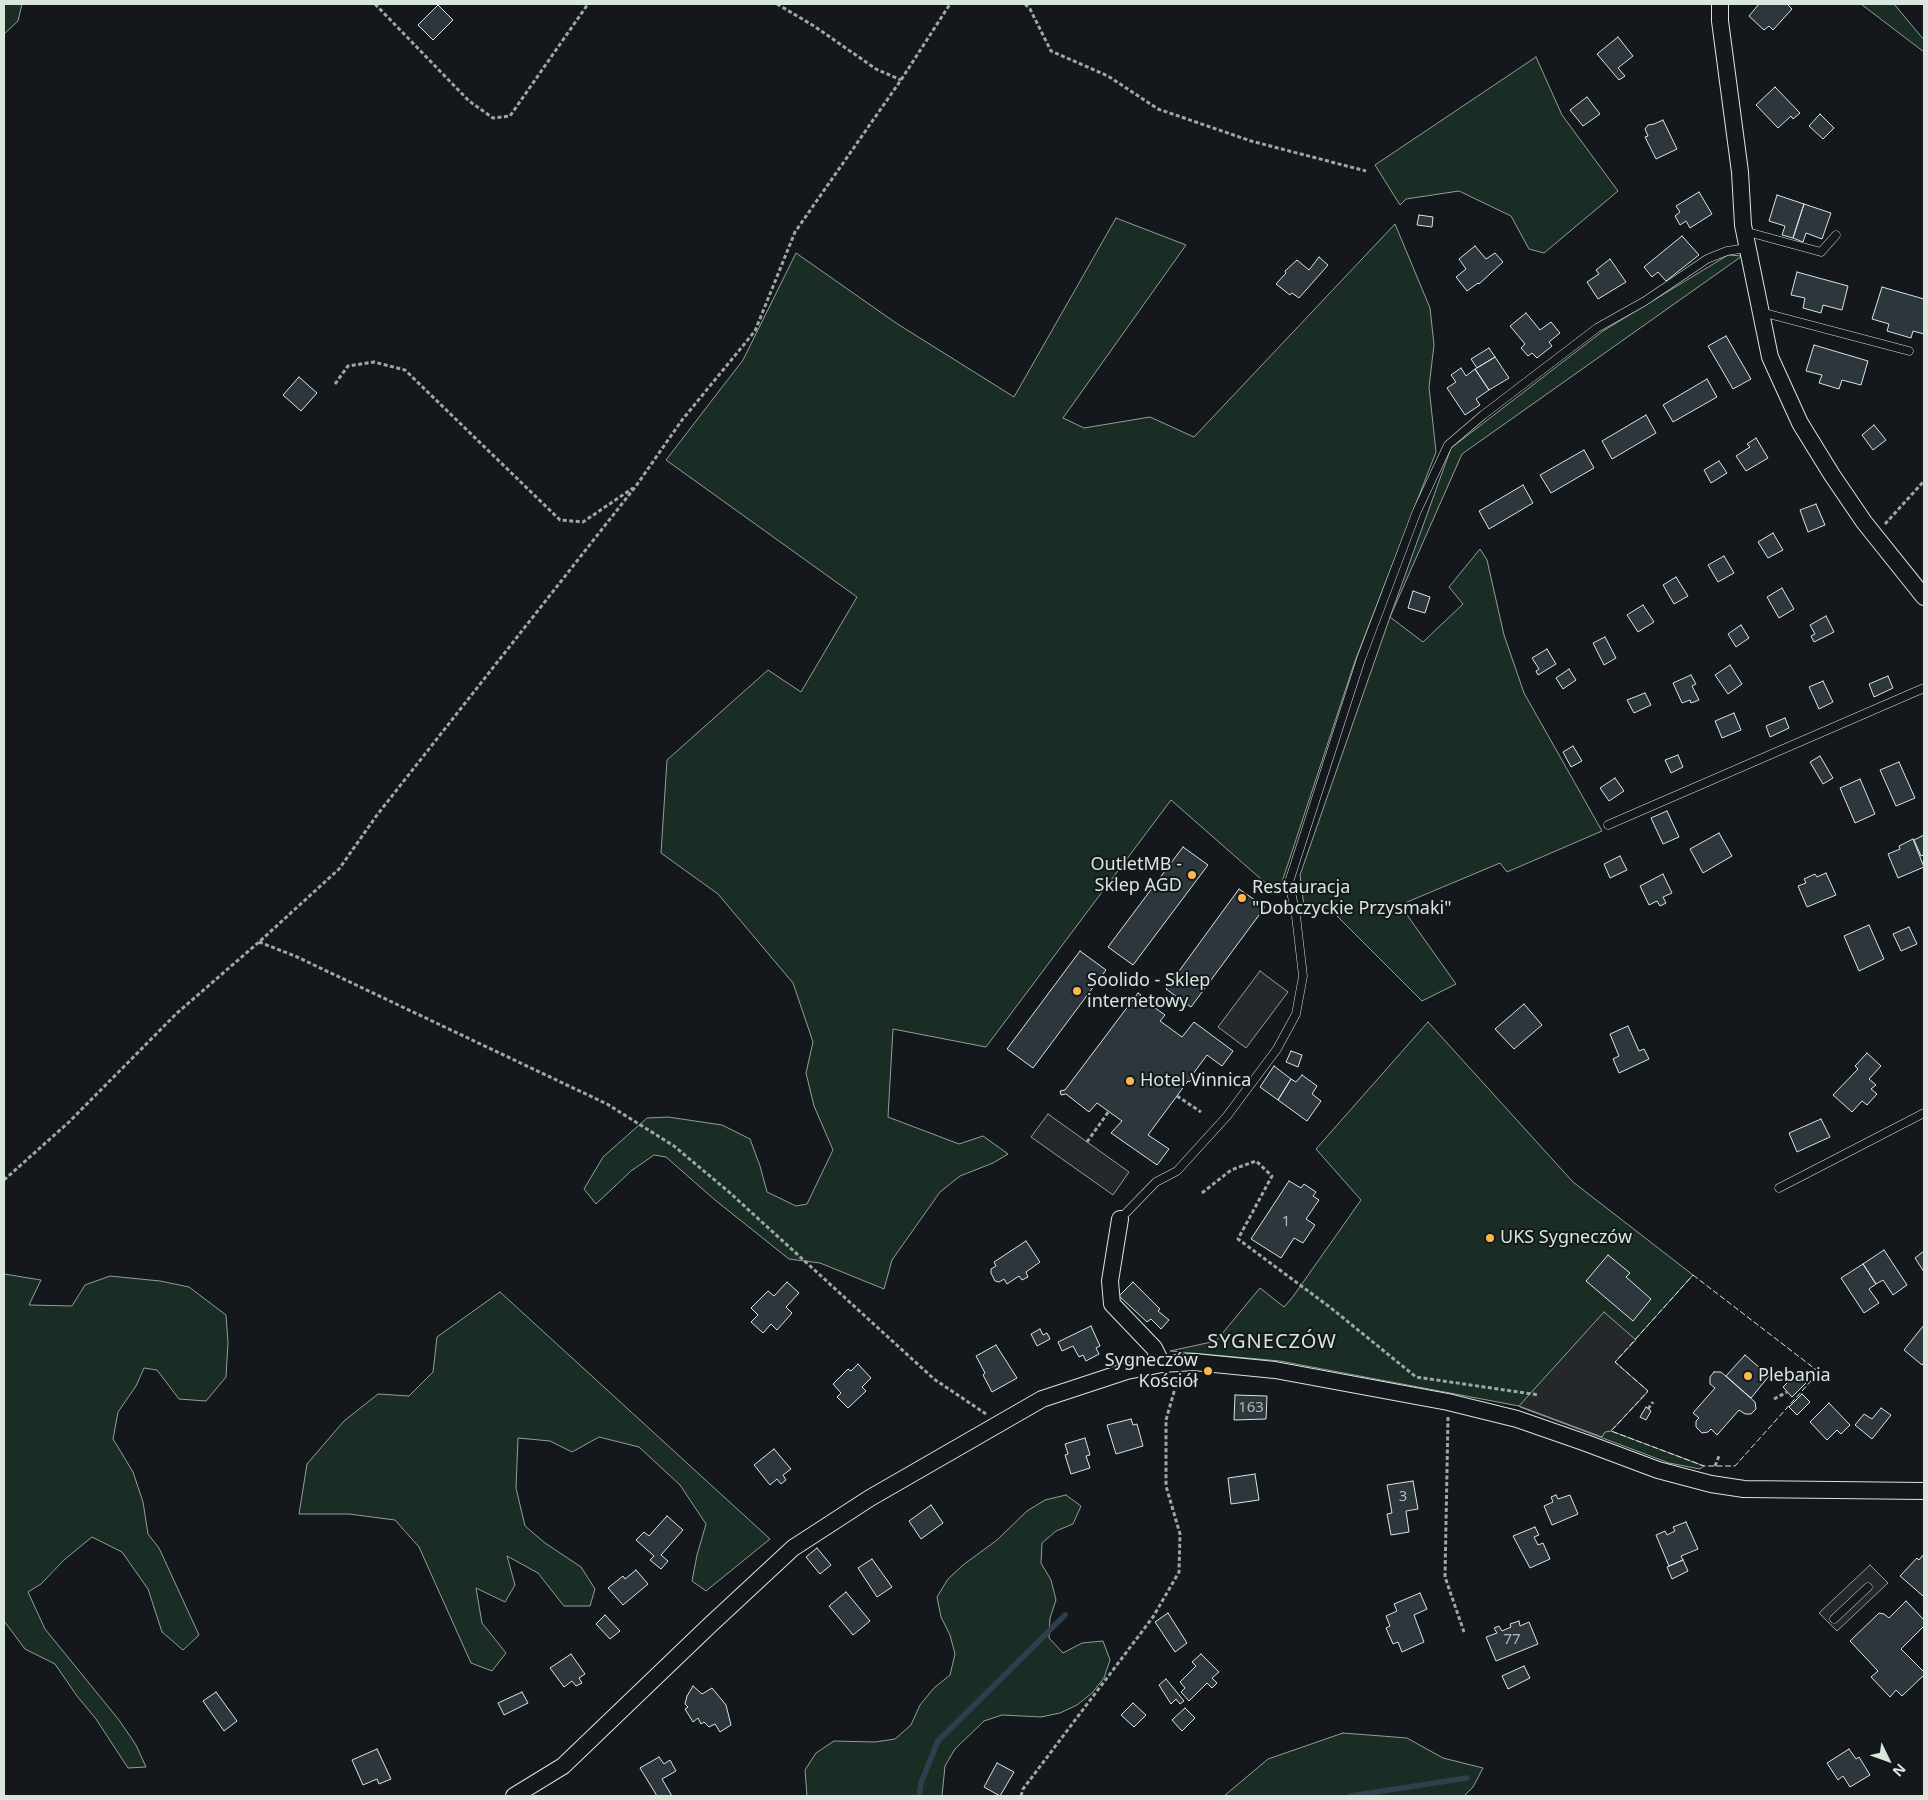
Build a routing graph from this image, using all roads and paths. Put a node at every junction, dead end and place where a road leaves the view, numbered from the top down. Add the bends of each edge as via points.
1 (375, 4) edge
2 (588, 4) edge
3 (777, 4) edge
4 (950, 4) edge
5 (1025, 4) edge
6 (1720, 4) edge
7 (901, 80) junction
8 (1366, 171) dead end
9 (1744, 231) junction
10 (1836, 234) dead end
11 (1747, 248) junction
12 (1761, 312) junction
13 (1909, 351) dead end
14 (335, 384) dead end
15 (1924, 481) edge
16 (636, 486) junction
17 (1875, 535) junction
18 (1924, 597) edge
19 (1924, 688) edge
20 (1608, 825) dead end
21 (259, 942) junction
22 (1177, 1096) dead end
23 (1109, 1111) dead end
24 (1201, 1112) dead end
25 (1924, 1112) edge
26 (1087, 1142) dead end
27 (4, 1180) edge
28 (1779, 1188) dead end
29 (1202, 1193) dead end
30 (1120, 1218) joint
31 (1183, 1363) junction
32 (1162, 1364) junction
33 (1787, 1392) dead end
34 (1539, 1395) dead end
35 (1774, 1399) dead end
36 (1448, 1402) junction
37 (1653, 1402) dead end
38 (1648, 1408) dead end
39 (1001, 1424) junction
40 (1719, 1456) dead end
41 (1715, 1466) dead end
42 (1924, 1491) edge
43 (1868, 1587) dead end
44 (1834, 1619) dead end
45 (1464, 1632) dead end
46 (514, 1796) edge
47 (1021, 1796) edge

1 - 2 path via 469,101 493,118 510,116
3 - 7 path via 876,69
4 - 7 path
5 - 8 path via 1051,51 1108,76 1158,109 1251,141
6 - 9 street
7 - 16 path via 795,232 755,331 682,420
9 - 10 lane via 1820,252
9 - 11 street
11 - 12 street
11 - 30 lane via 1707,259 1597,328 1448,445 1417,511 1362,659 1289,882 1303,976 1296,1014 1277,1049 1227,1116 1177,1171 1156,1182
12 - 13 lane
12 - 17 street via 1770,357 1800,423
14 - 16 path via 348,366 374,362 406,370 560,520 583,522
15 - 17 path
16 - 21 path via 377,814 339,869
17 - 18 street
19 - 20 lane
21 - 27 path via 177,1013 69,1122
21 - 39 path via 296,956 607,1104 674,1146 934,1379
22 - 24 path
23 - 26 path
25 - 28 lane
29 - 34 path via 1231,1170 1256,1161 1272,1176 1238,1238 1416,1377
30 - 32 street via 1110,1281 1112,1304 1154,1348
31 - 32 street
31 - 36 street via 1274,1370
31 - 47 path via 1166,1420 1166,1486 1180,1534 1180,1572 1153,1617 1023,1789
32 - 39 street via 1127,1371 1042,1399
33 - 35 path
36 - 42 street via 1517,1419 1658,1470 1711,1484 1744,1489
36 - 45 path via 1445,1577
37 - 38 path
39 - 46 street via 870,1498 793,1548 563,1766
40 - 41 path
43 - 44 lane

